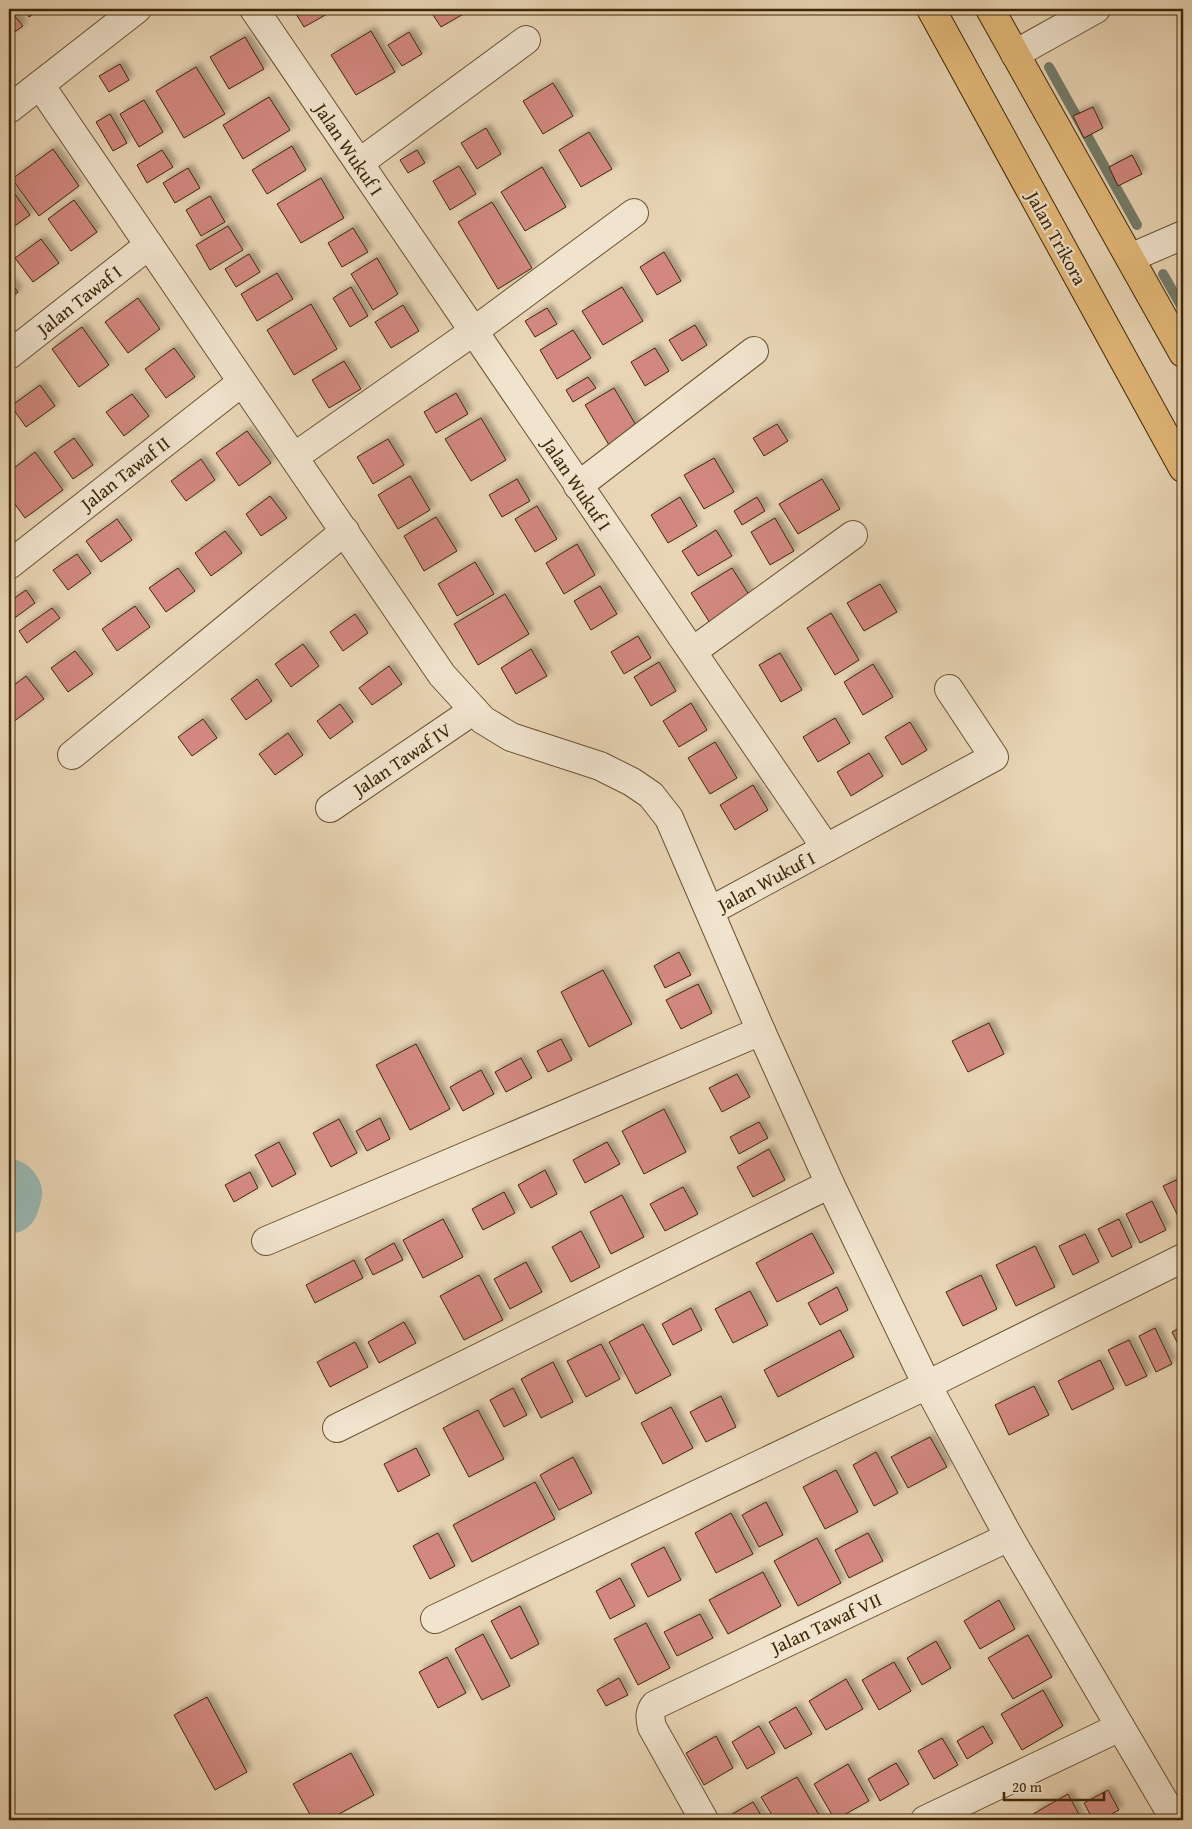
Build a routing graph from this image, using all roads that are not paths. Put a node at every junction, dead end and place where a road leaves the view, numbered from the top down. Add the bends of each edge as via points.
1 (137, 9) edge
2 (254, 9) edge
3 (931, 9) edge
4 (990, 9) edge
5 (1096, 9) edge
6 (526, 40) dead end
7 (1015, 54) junction
8 (40, 85) junction
9 (9, 109) edge
10 (360, 163) junction
11 (634, 213) dead end
12 (1183, 235) edge
13 (149, 245) junction
14 (1130, 258) junction
15 (474, 331) junction
16 (754, 351) dead end
17 (1183, 353) edge
18 (9, 355) edge
19 (242, 382) junction
20 (294, 457) junction
21 (1183, 468) edge
22 (578, 486) junction
23 (345, 531) junction
24 (853, 534) dead end
25 (9, 565) edge
26 (693, 651) junction
27 (949, 690) dead end
28 (474, 710) junction
29 (72, 755) dead end
30 (330, 808) dead end
31 (826, 848) junction
32 (710, 911) junction
33 (761, 1031) junction
34 (830, 1184) junction
35 (266, 1240) dead end
36 (1183, 1258) edge
37 (927, 1385) junction
38 (337, 1428) dead end
39 (1009, 1537) junction
40 (435, 1619) dead end
41 (1120, 1727) junction
42 (704, 1820) edge
43 (925, 1820) edge
44 (1175, 1820) edge

1 - 8 street
2 - 10 street, Jalan Wukuf I
3 - 21 main road, Jalan Trikora
4 - 7 main road
5 - 7 street
6 - 10 street
7 - 14 main road
8 - 9 street
8 - 13 street
10 - 15 street, Jalan Wukuf I
11 - 15 street
12 - 14 street
13 - 18 street, Jalan Tawaf I
13 - 19 street
14 - 17 main road
15 - 20 street
15 - 22 street, Jalan Wukuf I
16 - 22 street
19 - 20 street
19 - 25 street, Jalan Tawaf II
20 - 23 street
22 - 26 street, Jalan Wukuf I
23 - 28 street via 442,676
23 - 29 street
24 - 26 street
26 - 31 street, Jalan Wukuf I
27 - 31 street via 994,757
28 - 30 street, Jalan Tawaf IV
28 - 32 street via 483,720 511,736 600,766 651,795 669,818
31 - 32 street, Jalan Wukuf I
32 - 33 street
33 - 34 street
33 - 35 street
34 - 37 street
34 - 38 street
36 - 37 street
37 - 39 street
37 - 40 street
39 - 41 street
39 - 42 street, Jalan Tawaf VII via 659,1702 651,1710 652,1727
41 - 43 street
41 - 44 street

